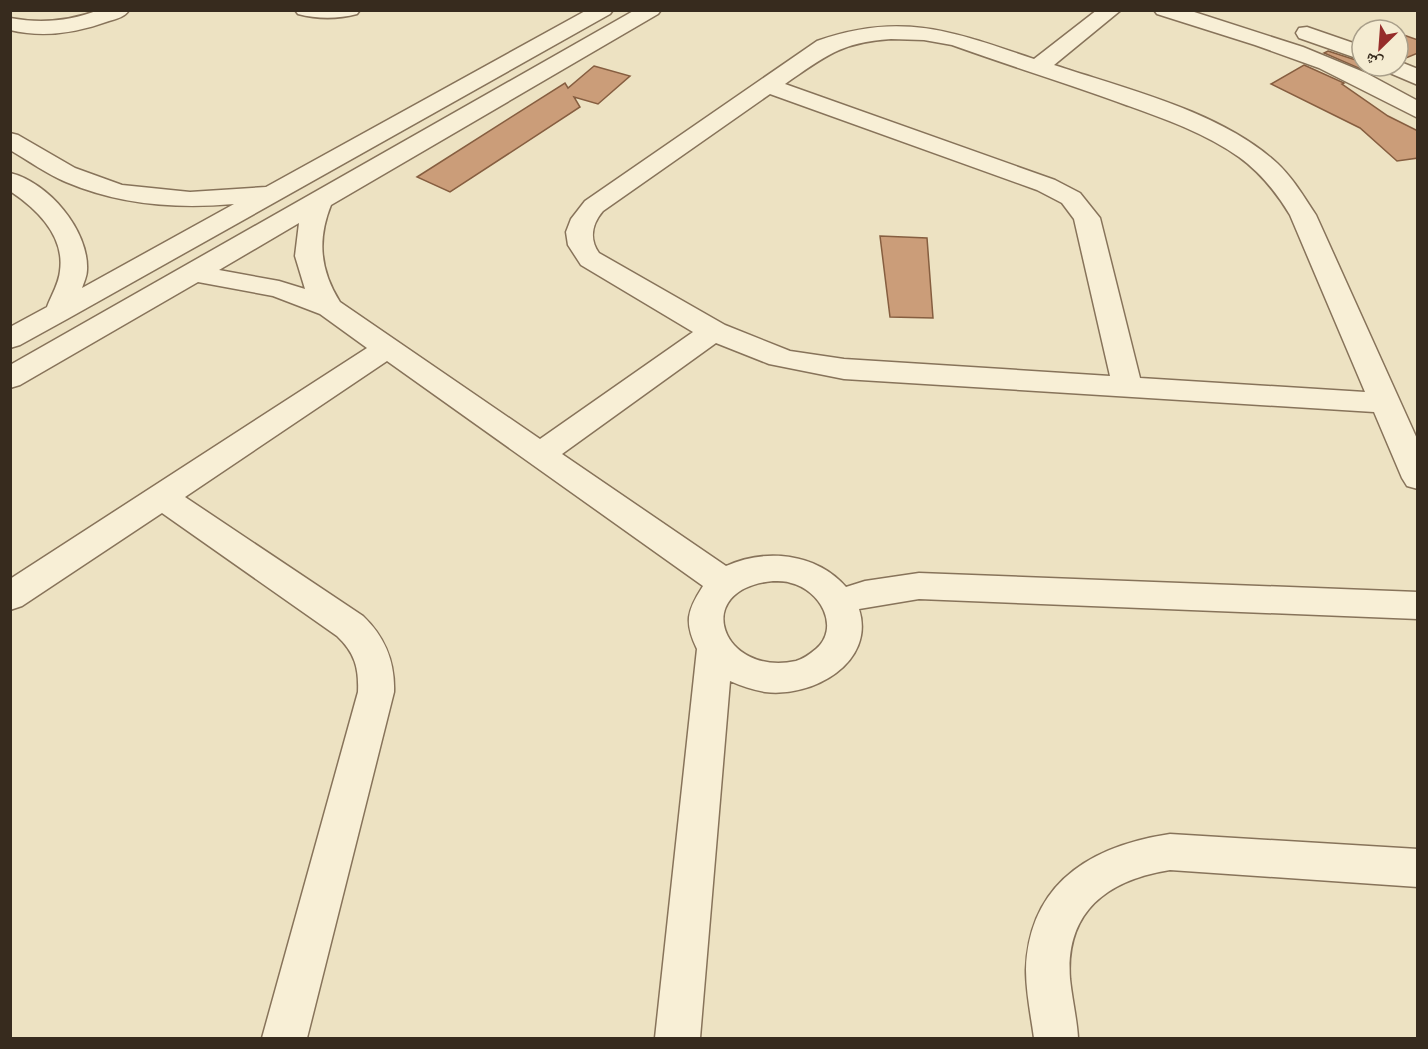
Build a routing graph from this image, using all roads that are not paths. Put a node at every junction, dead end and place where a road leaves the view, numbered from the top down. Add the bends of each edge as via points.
1 (119, 10) edge
2 (305, 10) edge
3 (350, 10) edge
4 (603, 10) edge
5 (651, 10) edge
6 (1111, 10) edge
7 (1164, 10) edge
8 (1230, 10) edge
9 (10, 24) edge
10 (1350, 49) edge
11 (1038, 67) junction
12 (768, 86) junction
13 (1418, 111) edge
14 (10, 140) edge
15 (10, 180) edge
16 (280, 189) junction
17 (320, 200) junction
18 (193, 273) junction
19 (330, 308) junction
20 (59, 312) junction
21 (714, 331) junction
22 (10, 339) edge
23 (387, 348) junction
24 (10, 378) edge
25 (1127, 387) junction
26 (1385, 404) junction
27 (540, 454) junction
28 (1418, 478) edge
29 (162, 497) junction
30 (724, 583) junction
31 (10, 597) edge
32 (840, 602) junction
33 (1418, 606) edge
34 (715, 650) junction
35 (1418, 868) edge
36 (284, 1038) edge
37 (677, 1038) edge
38 (1056, 1038) edge

1 - 9 street via 92,21 55,28
2 - 3 street
4 - 16 street
5 - 17 street
6 - 11 street
7 - 13 street via 1335,66
8 - 10 street
11 - 12 street via 942,36 874,32 825,46
11 - 26 street via 1203,126 1249,151 1267,166 1299,207
12 - 21 street via 594,206 580,225 579,243 590,259
12 - 25 street via 1046,185 1071,198 1087,218
14 - 16 street via 73,176 129,194 202,199
15 - 20 street via 59,219 71,246 74,271
16 - 20 street
17 - 18 street
17 - 19 street via 308,236 307,254 318,290
18 - 19 street via 279,290
18 - 24 street
19 - 23 street
20 - 22 street
21 - 25 street via 778,357 844,369
21 - 27 street
23 - 27 street
23 - 29 street
25 - 26 street
26 - 28 street
27 - 30 street
29 - 31 street
29 - 36 street via 350,626 374,656 376,692
30 - 32 street via 755,570 801,572 824,584
30 - 34 street via 708,603 705,627
32 - 33 street via 882,590 919,586
32 - 34 street via 847,625 841,647 822,666 795,676 764,677 735,667
34 - 37 street
35 - 38 street via 1170,852 1122,861 1084,885 1068,901 1057,922 1048,970

